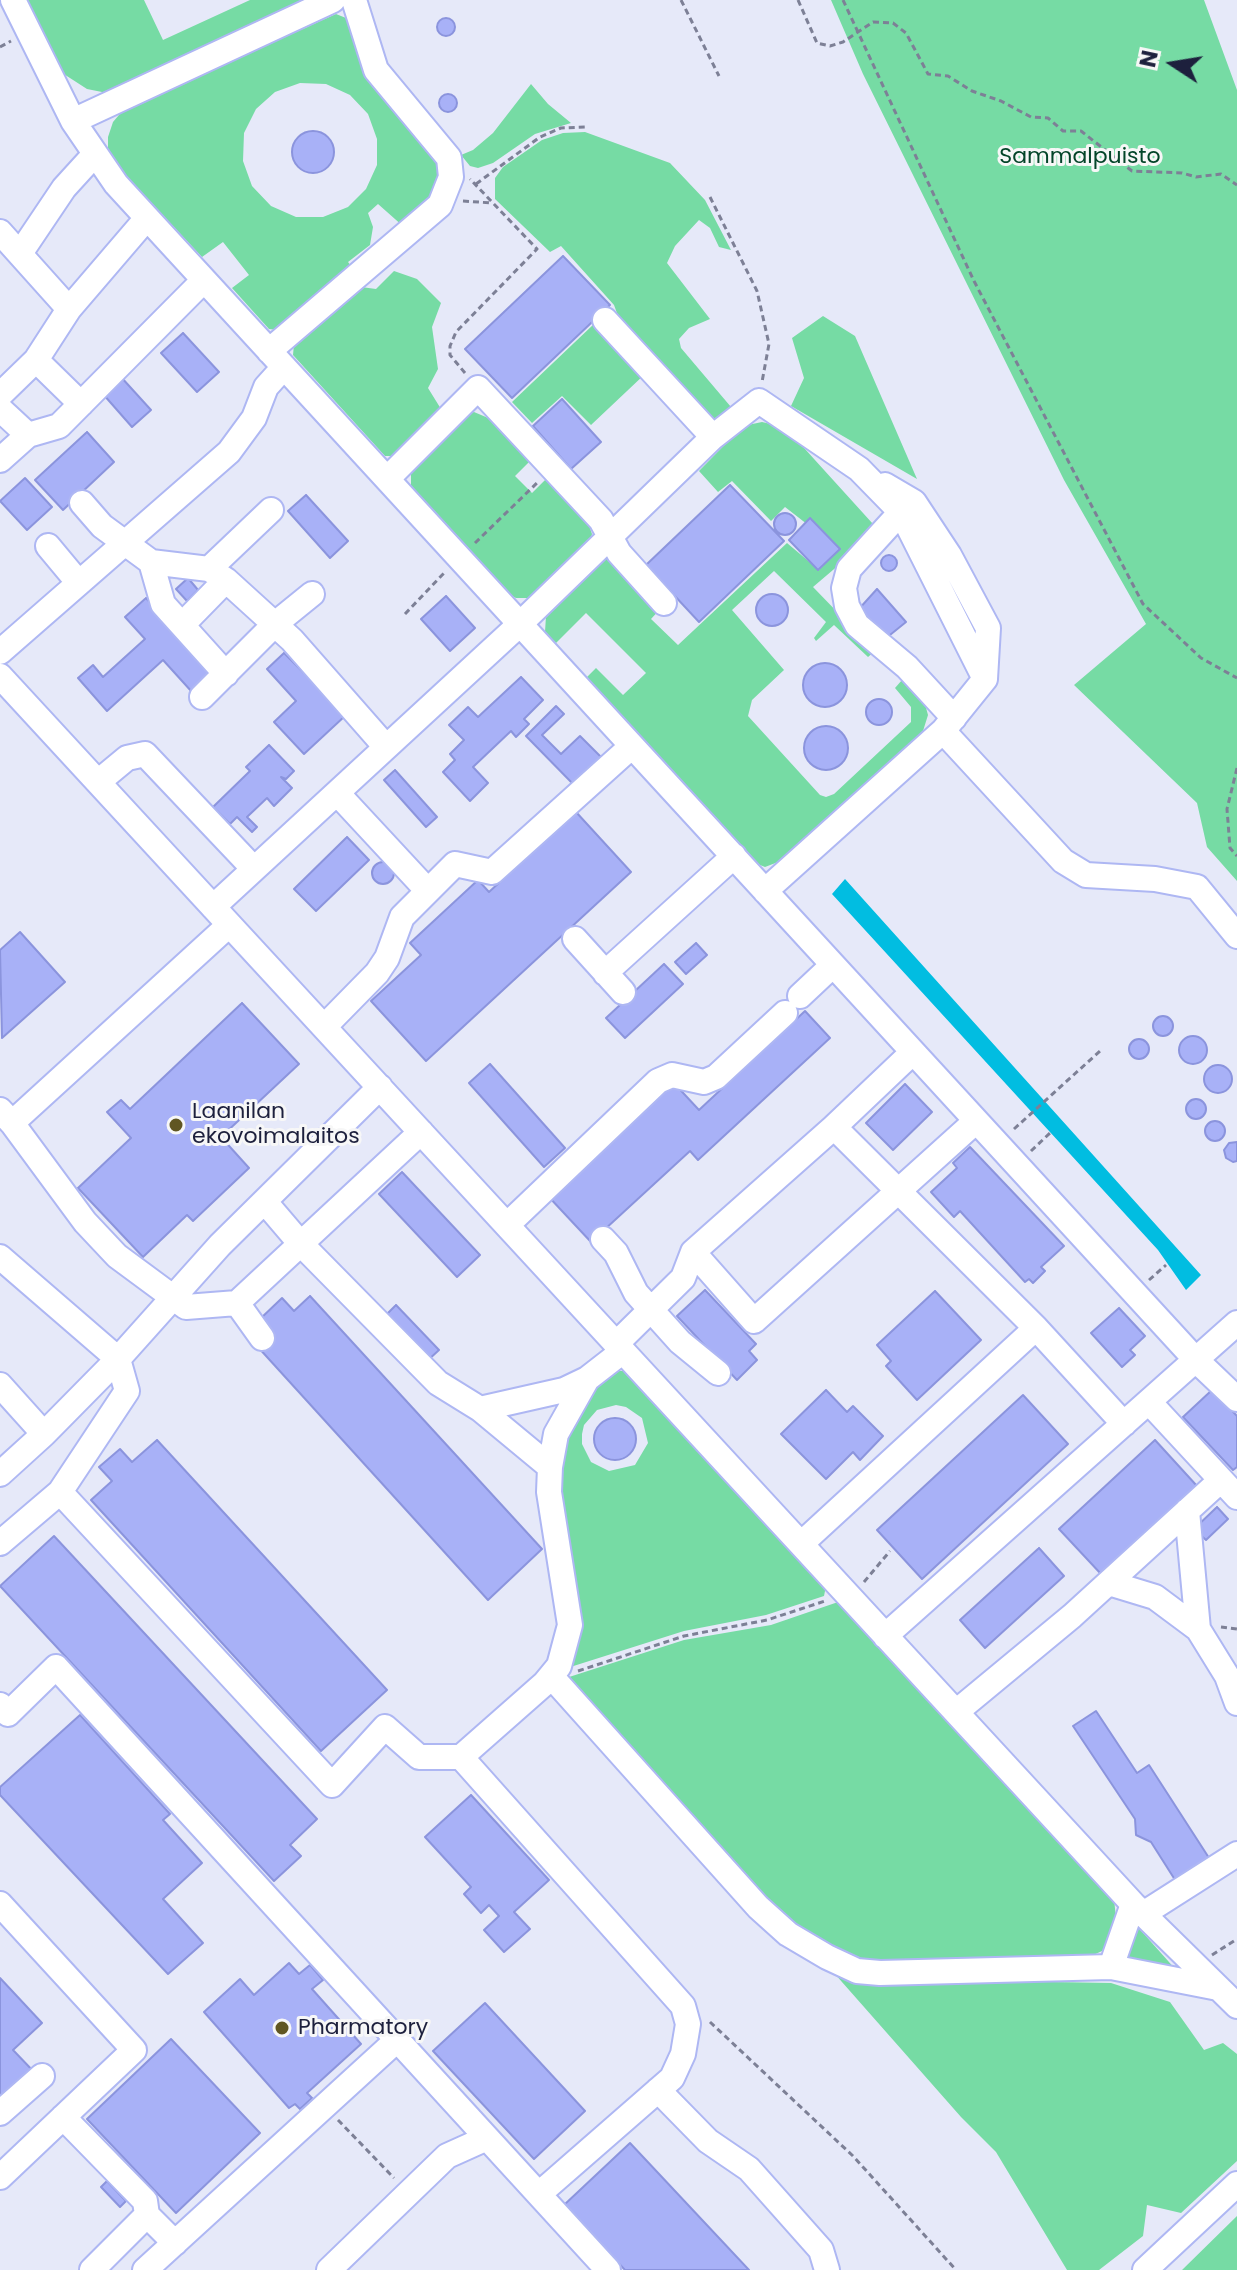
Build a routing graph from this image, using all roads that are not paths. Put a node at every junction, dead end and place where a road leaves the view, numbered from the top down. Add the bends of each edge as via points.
1 (13, 0) edge
2 (333, 0) edge
3 (354, 0) edge
4 (73, 121) junction
5 (95, 154) junction
6 (147, 218) junction
7 (0, 232) edge
8 (21, 252) junction
9 (204, 280) junction
10 (69, 309) junction
11 (605, 320) dead end
12 (277, 359) junction
13 (36, 360) junction
14 (0, 395) edge
15 (81, 404) junction
16 (0, 409) edge
17 (28, 435) junction
18 (713, 437) junction
19 (0, 460) edge
20 (859, 469) junction
21 (387, 479) junction
22 (82, 503) dead end
23 (271, 510) dead end
24 (901, 512) junction
25 (610, 537) junction
26 (127, 544) junction
27 (48, 546) dead end
28 (151, 562) junction
29 (218, 575) junction
30 (78, 582) junction
31 (312, 594) dead end
32 (664, 603) dead end
33 (275, 624) junction
34 (520, 624) junction
35 (182, 625) junction
36 (0, 652) edge
37 (226, 674) junction
38 (0, 676) edge
39 (985, 679) junction
40 (202, 697) dead end
41 (9, 702) edge
42 (948, 725) junction
43 (632, 746) junction
44 (386, 747) junction
45 (98, 782) junction
46 (337, 793) junction
47 (734, 856) junction
48 (254, 869) junction
49 (428, 891) junction
50 (765, 891) junction
51 (221, 916) junction
52 (1237, 936) edge
53 (575, 939) dead end
54 (833, 965) junction
55 (605, 973) junction
56 (623, 992) dead end
57 (324, 1027) junction
58 (913, 1052) junction
59 (380, 1087) junction
60 (6, 1116) edge
61 (976, 1121) junction
62 (834, 1127) junction
63 (421, 1132) junction
64 (899, 1192) junction
65 (265, 1202) junction
66 (507, 1225) junction
67 (603, 1239) dead end
68 (300, 1243) junction
69 (693, 1252) junction
70 (0, 1257) edge
71 (172, 1297) junction
72 (237, 1303) junction
73 (651, 1309) junction
74 (1237, 1323) edge
75 (1036, 1328) junction
76 (262, 1338) dead end
77 (619, 1347) junction
78 (118, 1359) junction
79 (1196, 1360) junction
80 (718, 1373) dead end
81 (587, 1379) junction
82 (0, 1385) edge
83 (1237, 1399) edge
84 (1149, 1402) junction
85 (480, 1409) junction
86 (1124, 1424) junction
87 (44, 1434) junction
88 (550, 1467) junction
89 (0, 1474) edge
90 (1229, 1488) edge
91 (60, 1492) junction
92 (1187, 1511) junction
93 (0, 1543) edge
94 (801, 1544) junction
95 (1109, 1583) junction
96 (1198, 1629) junction
97 (885, 1636) junction
98 (551, 1676) junction
99 (1237, 1703) edge
100 (956, 1712) junction
101 (3, 1714) edge
102 (461, 1757) junction
103 (1237, 1854) edge
104 (0, 1904) edge
105 (1138, 1909) junction
106 (1111, 1967) junction
107 (1218, 1988) junction
108 (1237, 2006) edge
109 (397, 2040) junction
110 (42, 2076) dead end
111 (658, 2090) junction
112 (0, 2113) edge
113 (63, 2117) junction
114 (487, 2138) junction
115 (0, 2177) edge
116 (1237, 2184) edge
117 (539, 2194) junction
118 (147, 2215) junction
119 (175, 2243) junction
120 (346, 2264) edge
121 (92, 2270) edge
122 (145, 2270) edge
123 (608, 2270) edge
124 (827, 2270) edge
125 (1145, 2270) edge

1 - 4 lane
2 - 4 lane
3 - 12 lane via 376,70 449,158 451,177 440,205
4 - 5 lane
5 - 6 lane
5 - 8 lane via 64,188
6 - 9 lane
6 - 10 lane
7 - 8 lane
8 - 10 lane
9 - 12 lane
9 - 15 lane
10 - 13 lane
11 - 18 lane
12 - 21 lane
12 - 26 lane via 254,418 229,452
13 - 14 lane
13 - 15 lane
15 - 17 lane via 59,426
16 - 17 lane
17 - 19 lane
18 - 20 lane via 759,401
18 - 25 lane
20 - 24 lane
20 - 39 lane via 914,502 949,555 988,628
21 - 25 lane via 478,388 601,520
21 - 34 lane
22 - 26 lane
23 - 29 lane
24 - 39 lane
24 - 42 lane via 849,569 847,606 857,625 907,667
25 - 32 lane
25 - 34 lane
26 - 28 lane
26 - 30 lane
27 - 30 lane
28 - 29 lane
28 - 35 lane via 163,604
29 - 33 lane
29 - 35 lane
30 - 36 lane
31 - 33 lane
33 - 37 lane
33 - 44 lane
34 - 43 lane
34 - 44 lane
35 - 37 lane
37 - 40 lane
38 - 41 lane
39 - 42 lane
41 - 45 lane
42 - 50 lane
42 - 52 lane via 1063,861 1086,875 1197,887
43 - 47 lane
43 - 49 lane via 492,872 455,864
44 - 46 lane
45 - 48 lane via 127,758 145,754
45 - 51 lane
46 - 48 lane
46 - 49 lane
47 - 50 lane
47 - 55 lane
48 - 51 lane
49 - 57 lane via 402,917 377,973
50 - 54 lane
51 - 57 lane
51 - 60 lane
53 - 55 lane
54 - 58 lane
54 - 66 lane via 716,1077 704,1082 672,1075 658,1081
55 - 56 lane
57 - 59 lane
58 - 61 lane
58 - 62 lane
59 - 63 lane
59 - 65 lane
60 - 71 lane via 85,1222 117,1256
61 - 64 lane
61 - 79 lane
62 - 64 lane
62 - 69 lane
63 - 66 lane
63 - 68 lane
64 - 69 lane via 754,1321
64 - 75 lane
65 - 68 lane
65 - 71 lane
66 - 77 lane
67 - 73 lane
68 - 72 lane
68 - 85 lane via 438,1383
69 - 73 lane via 683,1278
70 - 78 lane
71 - 72 lane via 186,1307
71 - 78 lane
72 - 76 lane
73 - 77 lane
73 - 80 lane
74 - 79 lane
75 - 86 lane
75 - 94 lane
77 - 81 lane
77 - 94 lane
78 - 87 lane
78 - 91 lane via 127,1391
79 - 83 lane
79 - 84 lane
81 - 85 lane via 564,1390
81 - 88 lane via 556,1434
82 - 87 lane
84 - 86 lane
84 - 90 lane
85 - 88 lane
86 - 97 lane
87 - 89 lane
88 - 98 lane via 549,1492 570,1625 559,1666
90 - 92 lane
91 - 93 lane
91 - 102 lane via 332,1785 385,1727 419,1757
92 - 95 lane
92 - 96 lane
94 - 97 lane
95 - 96 lane via 1155,1597
95 - 100 lane
96 - 99 lane
97 - 100 lane
98 - 102 lane
98 - 106 lane via 758,1907 788,1934 827,1957 857,1971 880,1973
100 - 105 lane
101 - 109 lane via 56,1667
102 - 111 lane via 683,2006 688,2024 683,2054 672,2078
103 - 105 lane
104 - 113 lane via 134,2050
105 - 106 lane
105 - 107 lane
106 - 107 lane
107 - 108 lane
109 - 114 lane
109 - 119 lane
110 - 112 lane
111 - 117 lane
111 - 124 lane via 708,2141 749,2169 821,2250
113 - 115 lane
113 - 118 lane via 145,2201
114 - 117 lane
114 - 120 lane via 447,2156
116 - 125 lane
117 - 123 lane
118 - 119 lane
118 - 121 lane
119 - 122 lane

